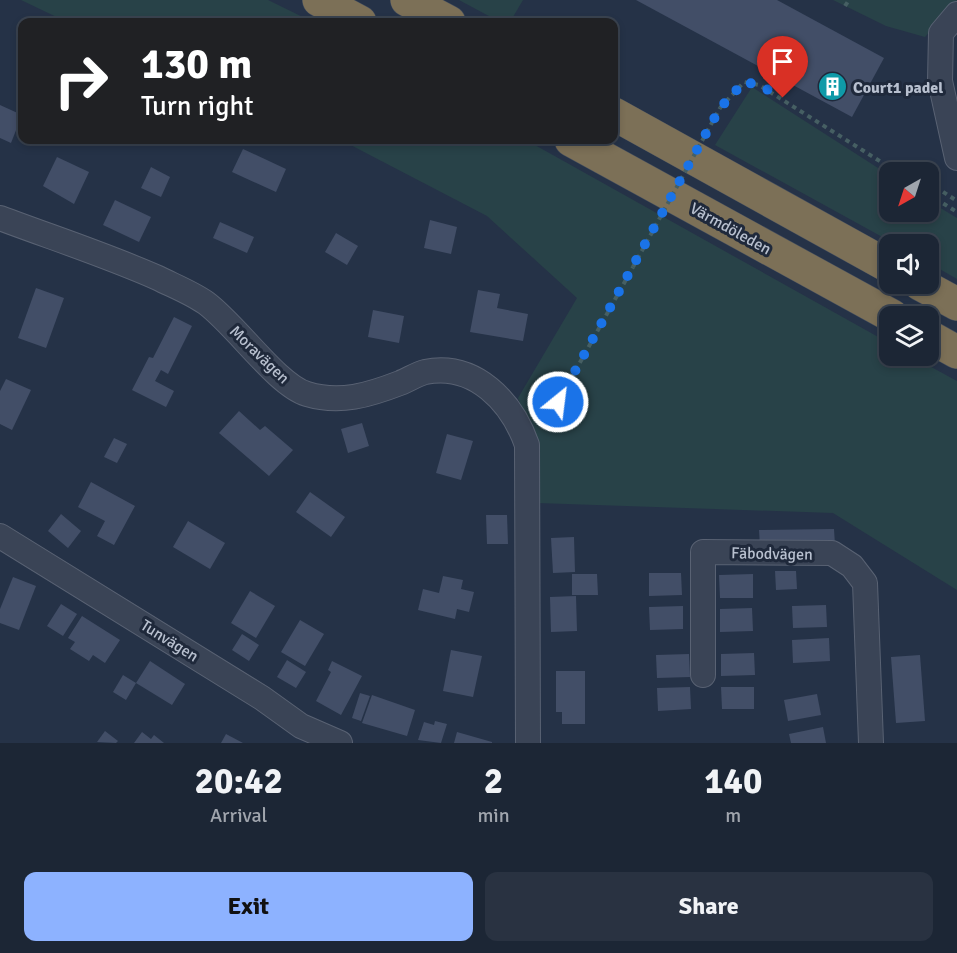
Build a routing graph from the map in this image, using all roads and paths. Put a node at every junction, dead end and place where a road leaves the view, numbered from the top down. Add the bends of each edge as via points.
1 (319, 0) edge
2 (407, 0) edge
3 (849, 0) edge
4 (845, 6) dead end
5 (957, 14) edge
6 (353, 18) edge
7 (441, 18) edge
8 (618, 116) edge
9 (578, 144) edge
10 (957, 158) edge
11 (881, 162) edge
12 (939, 189) edge
13 (939, 201) edge
14 (957, 201) edge
15 (957, 212) edge
16 (0, 218) edge
17 (879, 261) edge
18 (938, 294) edge
19 (957, 304) edge
20 (879, 309) edge
21 (939, 342) edge
22 (957, 352) edge
23 (526, 445) junction
24 (1, 539) edge
25 (703, 675) dead end
26 (298, 735) edge
27 (340, 743) edge
28 (528, 743) edge
29 (871, 743) edge

1 - 6 highway
2 - 7 highway
3 - 4 path
5 - 10 street via 941,33 940,81
8 - 17 highway
9 - 20 highway, Värmdöleden
11 - 23 path, bridge via 759,85 744,82 720,108 558,402
12 - 14 path
13 - 15 path
16 - 23 street, Moravägen via 137,269 206,303 280,377 305,394 355,399 425,372 453,372 480,381 501,398 519,423
18 - 19 highway
21 - 22 highway
23 - 28 street, Moravägen
24 - 26 street, Tunvägen via 262,698
25 - 29 street, Fäbodvägen via 703,552 832,553 852,566 865,583
26 - 27 street, Tunvägen

